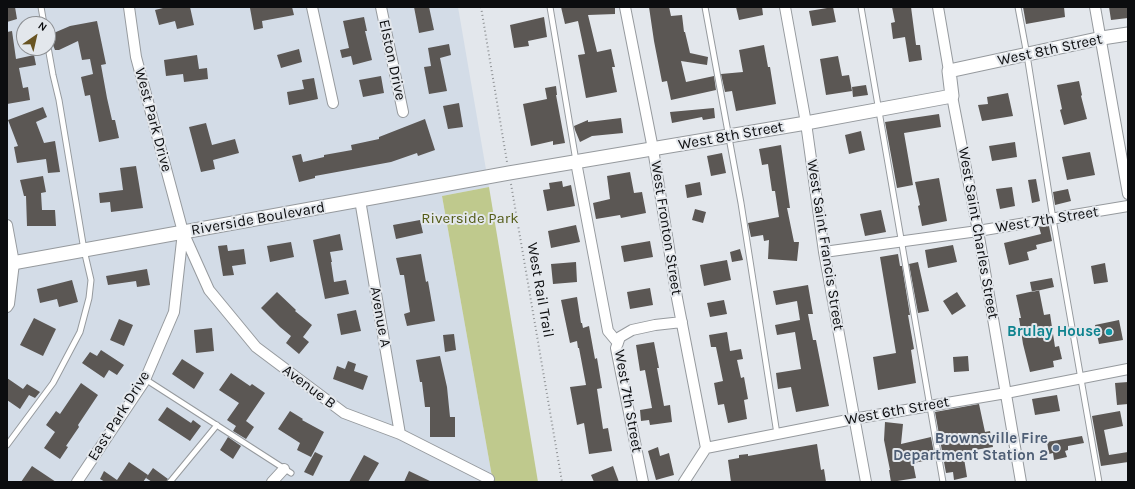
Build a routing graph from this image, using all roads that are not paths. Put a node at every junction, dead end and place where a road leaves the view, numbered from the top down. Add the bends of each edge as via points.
1 (129, 7) edge
2 (312, 7) edge
3 (381, 7) edge
4 (550, 7) edge
5 (625, 7) edge
6 (705, 7) edge
7 (785, 7) edge
8 (861, 7) edge
9 (938, 7) edge
10 (1018, 7) edge
11 (1095, 7) edge
12 (1128, 34) edge
13 (1102, 38) junction
14 (1027, 55) junction
15 (50, 56) edge
16 (949, 71) junction
17 (952, 96) junction
18 (333, 103) dead end
19 (878, 110) junction
20 (403, 112) dead end
21 (806, 123) junction
22 (728, 136) junction
23 (654, 149) junction
24 (576, 162) junction
25 (509, 173) joint
26 (1128, 194) edge
27 (360, 200) junction
28 (1128, 206) edge
29 (1053, 219) junction
30 (7, 225) edge
31 (978, 231) junction
32 (183, 232) junction
33 (901, 241) junction
34 (84, 250) junction
35 (824, 252) junction
36 (10, 263) edge
37 (7, 307) edge
38 (682, 322) junction
39 (618, 343) junction
40 (1128, 369) edge
41 (1080, 378) junction
42 (145, 379) junction
43 (1006, 392) junction
44 (930, 406) junction
45 (854, 419) junction
46 (217, 425) junction
47 (400, 434) junction
48 (778, 434) junction
49 (7, 445) edge
50 (706, 448) junction
51 (287, 471) joint
52 (489, 479) dead end
53 (77, 482) edge
54 (170, 482) edge
55 (272, 482) edge
56 (642, 482) edge
57 (684, 482) edge
58 (866, 482) edge
59 (944, 482) edge
60 (1021, 482) edge
61 (1099, 482) edge

1 - 32 street, West Park Drive via 136,57
2 - 18 street
3 - 20 street, Elston Drive
4 - 24 lane
5 - 23 street, West Fronton Street
6 - 22 lane
7 - 21 street, West Saint Francis Street
8 - 19 lane
9 - 16 street, West Saint Charles Street
10 - 14 lane
11 - 13 street
12 - 13 street, West 8th Street
13 - 14 street, West 8th Street
13 - 26 street
14 - 16 street, West 8th Street
14 - 29 lane
15 - 34 lane via 61,107
16 - 17 street, West Saint Charles Street
17 - 19 street, West 8th Street
17 - 31 street, West Saint Charles Street
19 - 21 street, West 8th Street
19 - 33 lane
21 - 22 street, West 8th Street
21 - 35 street, West Saint Francis Street
22 - 23 street, West 8th Street
22 - 48 lane
23 - 24 street, West 8th Street
23 - 38 street, West Fronton Street
24 - 25 street, West 8th Street
24 - 39 street via 608,331
25 - 27 street, Riverside Boulevard
27 - 32 street, Riverside Boulevard
27 - 47 street, Avenue A
28 - 29 street, West 7th Street
29 - 31 street, West 7th Street
29 - 41 lane
30 - 36 street
31 - 33 street, West 7th Street
31 - 43 street, West Saint Charles Street
32 - 34 street, Riverside Boulevard
32 - 42 street, East Park Drive via 174,312
32 - 47 street, Avenue B via 209,290 256,347 344,413
33 - 35 street, West 7th Street
33 - 44 lane
34 - 36 street, Riverside Boulevard
34 - 49 lane via 91,280 90,298 80,332 53,383
35 - 45 street, West Saint Francis Street
36 - 37 street
38 - 39 street, West 7th Street via 655,324 632,330 620,337
38 - 50 street, West Fronton Street
39 - 56 street, West 7th Street via 616,348
40 - 41 street, West 6th Street
41 - 43 street, West 6th Street
41 - 61 lane
42 - 46 lane
42 - 53 street, East Park Drive
43 - 44 street, West 6th Street
43 - 60 street, West Saint Charles Street
44 - 45 street, West 6th Street
44 - 59 lane
45 - 48 street, West 6th Street
45 - 58 street, West Saint Francis Street
46 - 51 lane
46 - 54 lane
47 - 52 street, Avenue B
48 - 50 street, West 6th Street
50 - 57 street
51 - 55 street

